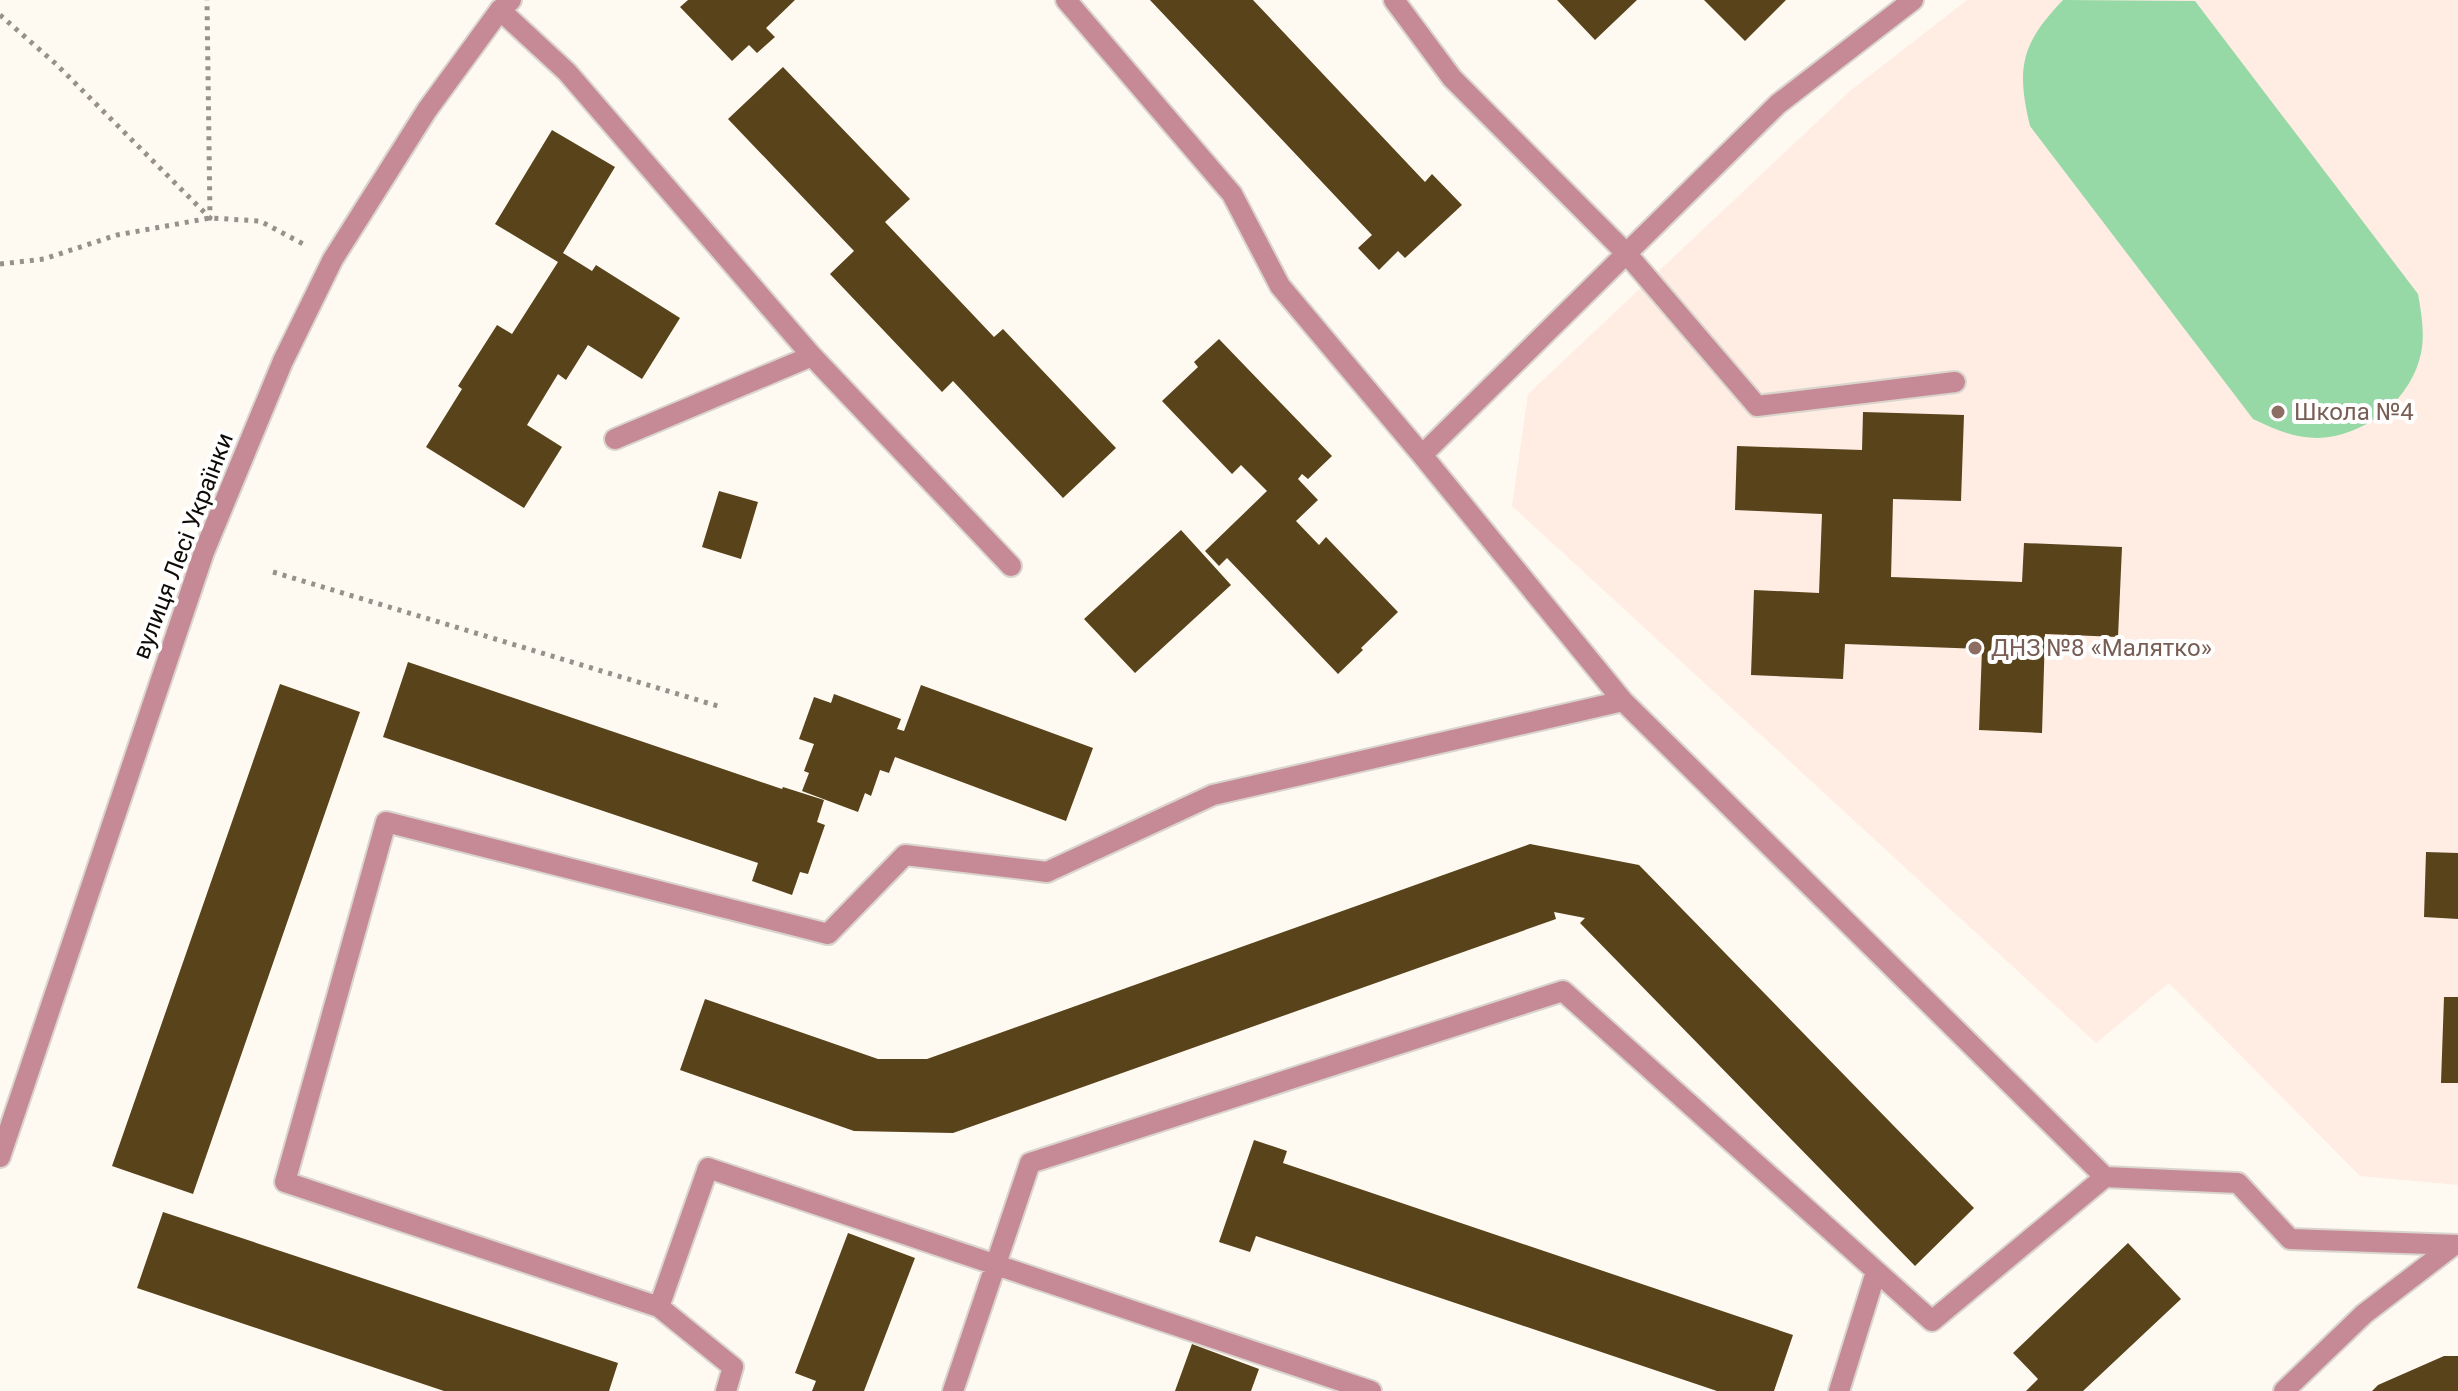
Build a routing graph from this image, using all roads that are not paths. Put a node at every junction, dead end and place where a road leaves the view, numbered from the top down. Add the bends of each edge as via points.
1 (1066, 0) edge
2 (1394, 0) edge
3 (1913, 0) edge
4 (505, 5) edge
5 (1626, 253) junction
6 (812, 356) junction
7 (1955, 382) dead end
8 (615, 439) dead end
9 (1422, 455) junction
10 (1011, 566) dead end
11 (1623, 701) junction
12 (0, 1157) edge
13 (2105, 1177) junction
14 (2456, 1245) edge
15 (997, 1265) junction
16 (1876, 1272) junction
17 (659, 1307) junction
18 (1362, 1390) edge
19 (726, 1391) edge
20 (953, 1391) edge
21 (1839, 1391) edge
22 (2284, 1391) edge

1 - 9 street via 1232,194 1280,286
2 - 5 street via 1452,78
3 - 5 street via 1778,104
4 - 6 street
4 - 12 street, вулиця Лесі Українки via 427,110 333,259 283,361 204,552
5 - 7 street via 1757,406
5 - 9 street
6 - 8 street
6 - 10 street
9 - 11 street
11 - 13 street
11 - 17 street via 1213,795 1047,872 905,855 828,934 386,822 285,1182
13 - 14 street via 2238,1183 2290,1239
13 - 16 street via 1932,1321
14 - 22 street via 2364,1314
15 - 16 street via 1030,1163 1563,991
15 - 17 street via 708,1168
15 - 18 street
15 - 20 street
16 - 21 street
17 - 19 street via 733,1367

